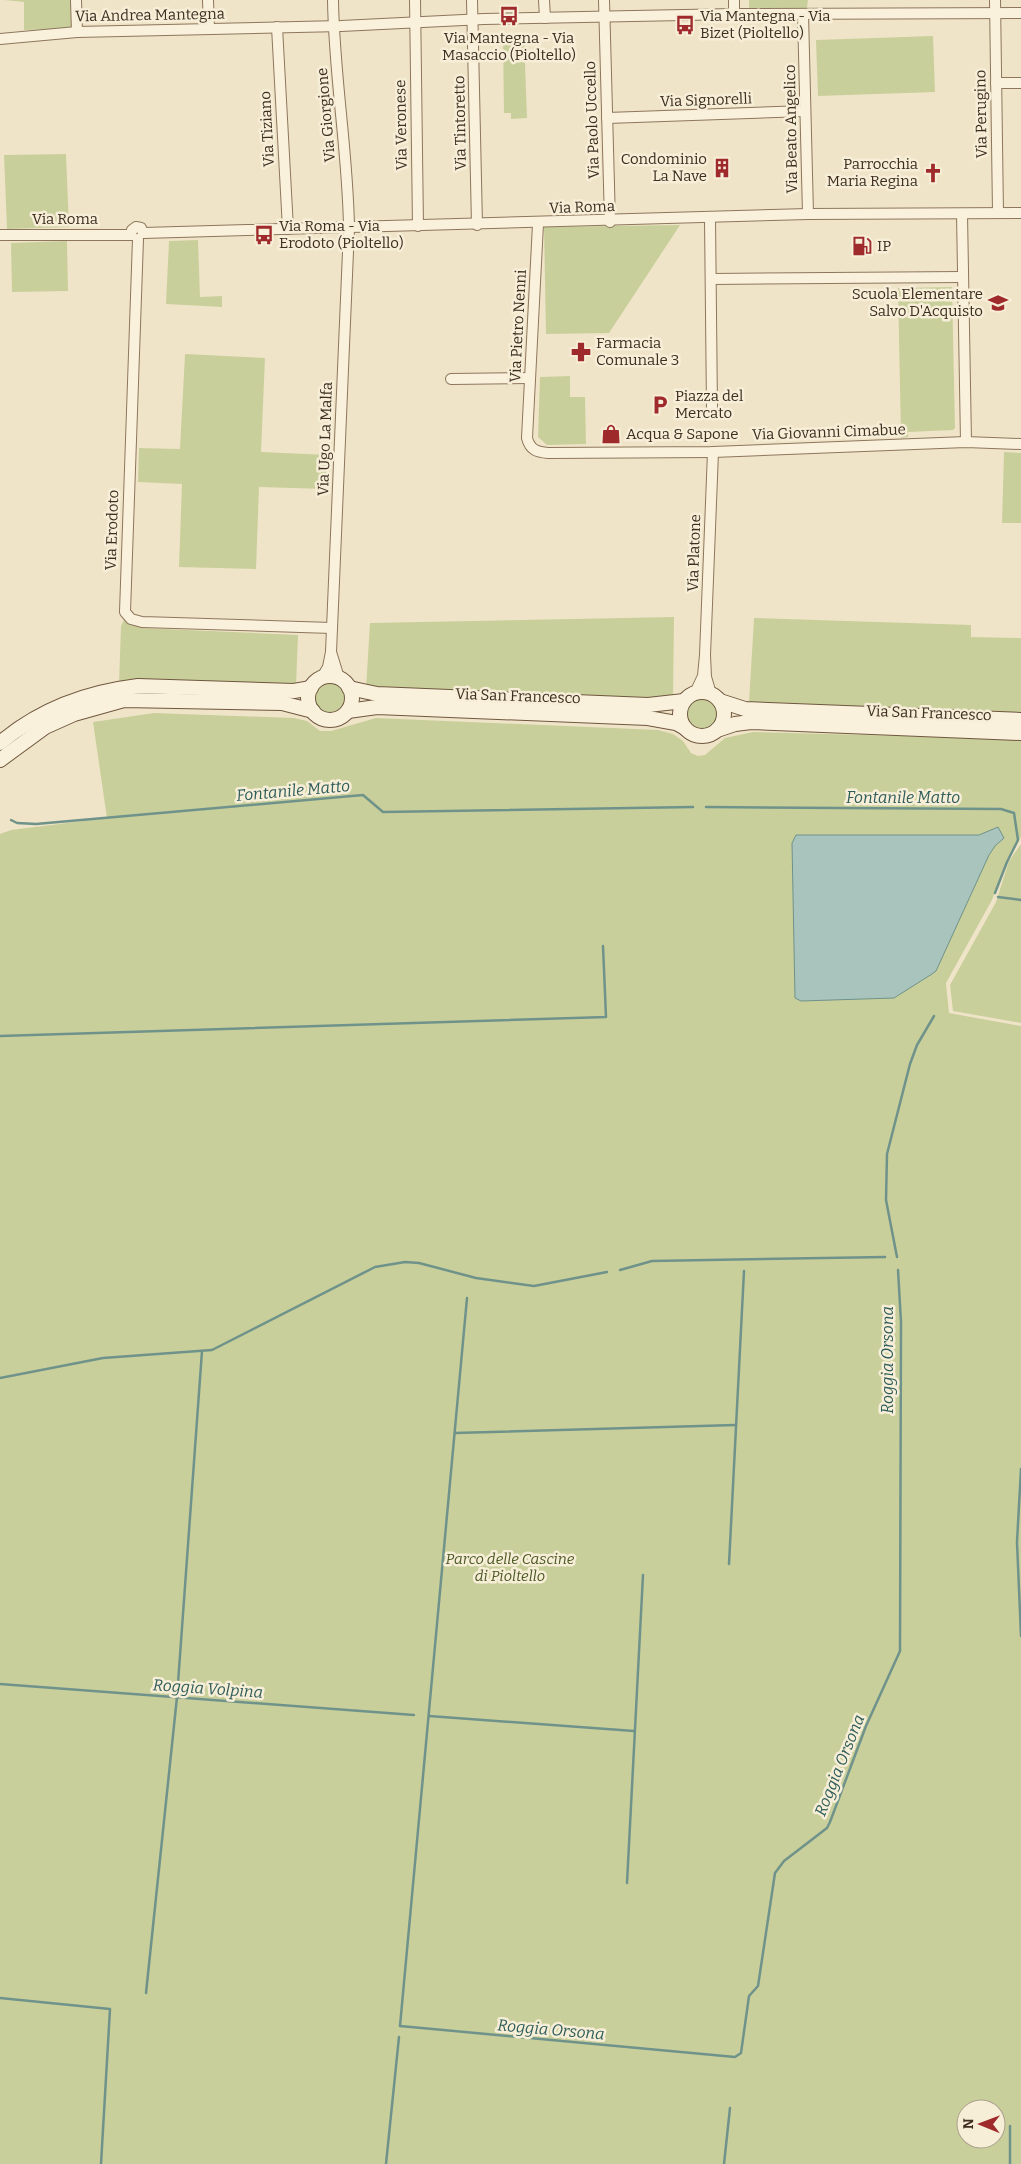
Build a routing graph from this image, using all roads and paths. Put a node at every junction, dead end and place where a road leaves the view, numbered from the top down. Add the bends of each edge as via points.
1 (76, 0) edge
2 (208, 0) edge
3 (333, 0) edge
4 (414, 0) edge
5 (472, 0) edge
6 (544, 0) edge
7 (604, 0) edge
8 (734, 0) edge
9 (995, 0) edge
10 (1021, 13) edge
11 (734, 14) junction
12 (803, 14) junction
13 (995, 14) junction
14 (604, 17) junction
15 (545, 18) junction
16 (473, 20) junction
17 (416, 23) junction
18 (334, 26) junction
19 (276, 27) junction
20 (209, 29) junction
21 (77, 32) junction
22 (0, 39) edge
23 (996, 83) junction
24 (1021, 83) edge
25 (805, 111) junction
26 (607, 118) junction
27 (998, 213) junction
28 (1021, 213) edge
29 (808, 214) junction
30 (962, 214) junction
31 (710, 218) junction
32 (610, 222) junction
33 (538, 224) junction
34 (477, 225) junction
35 (418, 226) junction
36 (348, 228) junction
37 (288, 229) junction
38 (0, 235) edge
39 (138, 236) junction
40 (963, 277) junction
41 (711, 279) junction
42 (530, 378) junction
43 (451, 379) dead end
44 (712, 409) dead end
45 (528, 431) joint
46 (966, 442) junction
47 (1021, 444) edge
48 (713, 452) junction
49 (332, 628) junction
50 (331, 652) junction
51 (706, 655) junction
52 (339, 678) junction
53 (316, 683) junction
54 (349, 688) junction
55 (690, 697) junction
56 (716, 698) junction
57 (313, 711) junction
58 (348, 711) junction
59 (1021, 720) edge
60 (685, 728) junction
61 (717, 730) junction
62 (1021, 733) edge
63 (0, 743) edge
64 (0, 760) edge

1 - 21 street
2 - 20 street
3 - 18 street, Via Giorgione
4 - 17 street, Via Veronese
5 - 16 street, Via Tintoretto
6 - 15 street
7 - 14 street, Via Paolo Uccello
8 - 11 street
9 - 13 street, Via Perugino
10 - 13 street, Via Andrea Mantegna
11 - 12 street, Via Andrea Mantegna
11 - 14 street, Via Andrea Mantegna
12 - 13 street, Via Andrea Mantegna
12 - 25 street, Via Beato Angelico
13 - 23 street, Via Perugino
14 - 15 street, Via Andrea Mantegna
14 - 26 street, Via Paolo Uccello
15 - 16 street, Via Andrea Mantegna
16 - 17 street, Via Andrea Mantegna
16 - 34 street, Via Tintoretto
17 - 18 street, Via Andrea Mantegna
17 - 35 street, Via Veronese
18 - 19 street, Via Andrea Mantegna
18 - 36 street, Via Giorgione
19 - 20 street, Via Andrea Mantegna
19 - 37 street, Via Tiziano
20 - 21 street, Via Andrea Mantegna
21 - 22 street, Via Andrea Mantegna
23 - 24 street
23 - 27 street, Via Perugino
25 - 26 street, Via Signorelli
25 - 29 street, Via Beato Angelico
26 - 32 street, Via Paolo Uccello
27 - 28 street, Via Roma
27 - 30 street, Via Roma
29 - 30 street, Via Roma
29 - 31 street, Via Roma
30 - 40 street
31 - 32 street, Via Roma
31 - 41 street
32 - 33 street, Via Roma
33 - 34 street, Via Roma
33 - 42 street, Via Pietro Nenni
34 - 35 street, Via Roma
35 - 36 street, Via Roma
36 - 37 street, Via Roma
36 - 49 street, Via Ugo La Malfa
37 - 39 street, Via Roma
38 - 39 street, Via Roma
39 - 49 street, Via Erodoto via 126,614 142,622
40 - 41 street
40 - 46 street
41 - 44 street
42 - 43 street
42 - 45 street, Via Pietro Nenni
45 - 48 street, Via Giovanni Cimabue via 529,445 541,453
46 - 47 street, Via Giovanni Cimabue
46 - 48 street, Via Giovanni Cimabue
48 - 51 street, Via Platone
49 - 50 street, Via Ugo La Malfa
50 - 52 street, Via Ugo La Malfa
50 - 53 street, Via Ugo La Malfa via 328,667
51 - 55 street, Via Platone via 703,676
51 - 56 street, Via Platone via 706,677
52 - 53 street via 330,676
52 - 54 street
53 - 57 street via 309,700
53 - 63 street via 294,691 149,686 116,688 44,714
54 - 55 street, Via San Francesco via 377,694 619,704 658,705
54 - 58 street via 352,702
55 - 56 street
55 - 60 street via 680,713
56 - 59 street, Via San Francesco via 733,706 752,709
56 - 61 street via 724,716
57 - 58 street via 320,718 330,720 340,718
57 - 64 street via 282,703 124,700 74,714 45,727
58 - 60 street, Via San Francesco via 377,707 648,718
60 - 61 street via 702,736
61 - 62 street, Via San Francesco via 751,722

